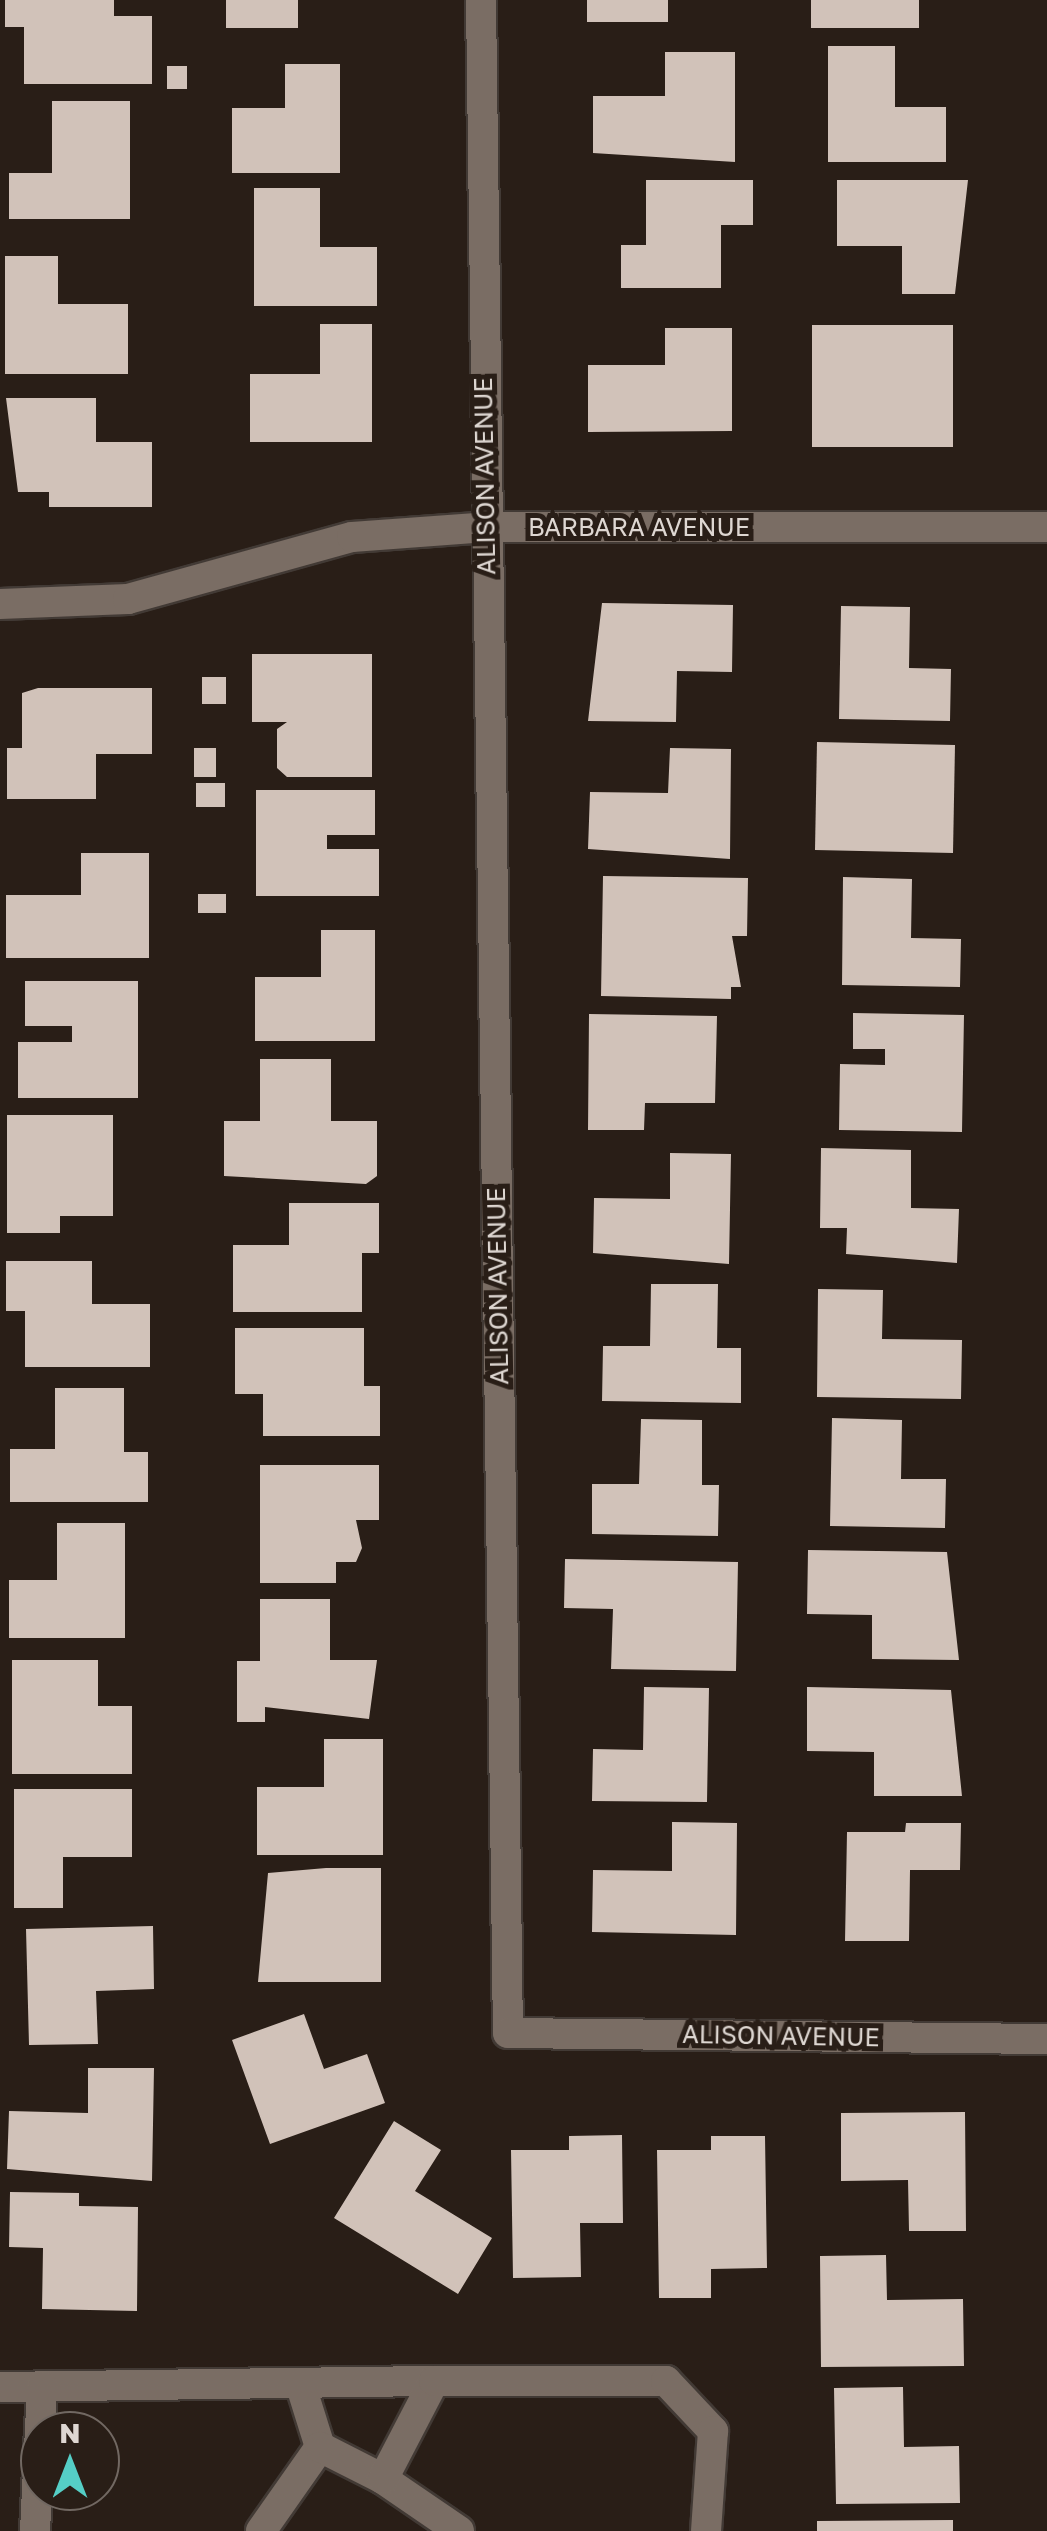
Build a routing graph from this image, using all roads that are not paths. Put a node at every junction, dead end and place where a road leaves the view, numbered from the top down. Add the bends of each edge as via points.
1 (481, 0) edge
2 (487, 527) junction
3 (1047, 527) edge
4 (0, 604) edge
5 (1047, 2038) edge
6 (434, 2380) junction
7 (300, 2383) junction
8 (42, 2386) junction
9 (0, 2387) edge
10 (320, 2447) junction
11 (383, 2479) junction
12 (36, 2531) edge
13 (261, 2531) edge
14 (459, 2531) edge
15 (706, 2531) edge

1 - 2 street, ALISON AVENUE
2 - 3 street, BARBARA AVENUE
2 - 4 street, BARBARA AVENUE via 352,537 128,599
2 - 5 street, ALISON AVENUE via 508,2033
6 - 7 street
6 - 11 street
6 - 15 street via 666,2381 713,2430
7 - 8 street
7 - 10 street
8 - 9 street
8 - 12 street
10 - 11 street
10 - 13 street
11 - 14 street

